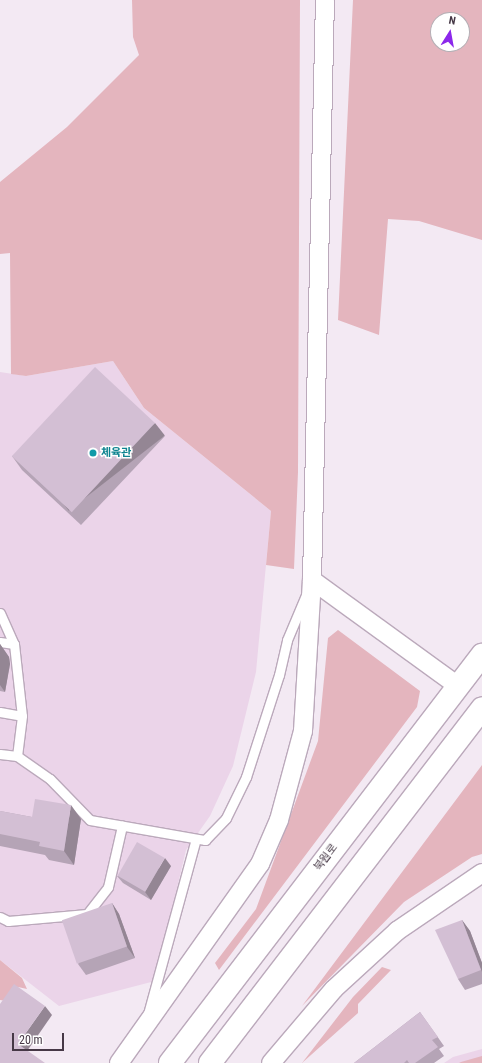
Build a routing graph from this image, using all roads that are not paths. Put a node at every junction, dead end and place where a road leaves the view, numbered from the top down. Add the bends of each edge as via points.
1 (325, 0) edge
2 (312, 580) junction
3 (0, 613) edge
4 (0, 642) edge
5 (14, 644) junction
6 (482, 654) edge
7 (458, 686) junction
8 (482, 703) edge
9 (482, 708) edge
10 (0, 712) edge
11 (22, 716) junction
12 (0, 754) edge
13 (17, 756) junction
14 (122, 826) junction
15 (196, 839) junction
16 (482, 873) edge
17 (0, 917) edge
18 (144, 1028) junction
19 (119, 1063) edge
20 (170, 1063) edge
21 (210, 1063) edge
22 (271, 1063) edge

1 - 2 street
2 - 7 street
2 - 15 lane via 287,640 279,676 246,777 226,818 205,840
2 - 18 street via 303,731 279,820 260,864
3 - 5 lane
4 - 5 lane
5 - 11 lane
6 - 7 street, 북원로
7 - 8 street
7 - 20 street, 북원로
9 - 21 street
10 - 11 lane
11 - 13 lane
12 - 13 lane
13 - 14 lane via 50,779 90,820
14 - 15 lane
14 - 17 lane via 108,887 87,914 8,921
15 - 18 lane
16 - 22 street via 398,931 334,989
18 - 19 street

